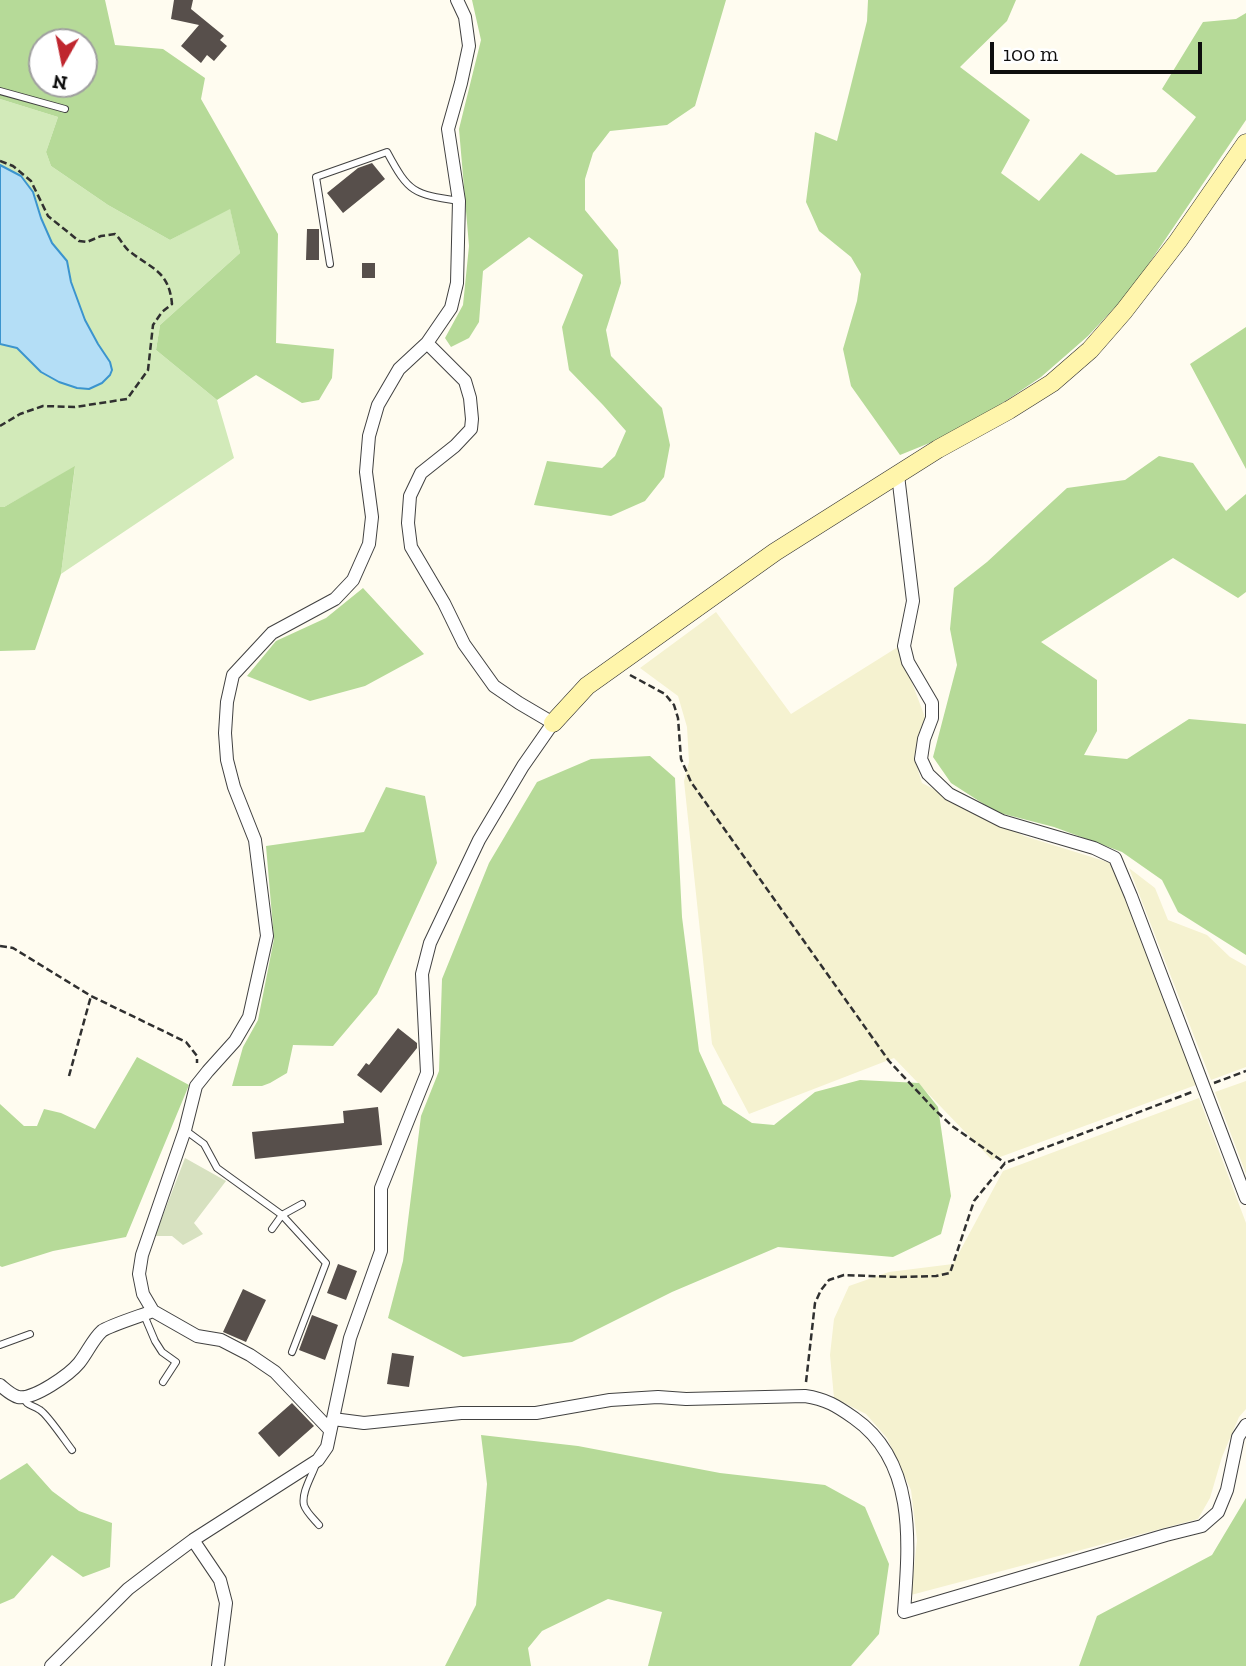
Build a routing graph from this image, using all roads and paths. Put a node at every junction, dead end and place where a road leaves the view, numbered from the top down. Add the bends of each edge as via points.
1 (457, 0) edge
2 (0, 91) edge
3 (65, 109) dead end
4 (1246, 143) edge
5 (0, 161) edge
6 (459, 201) junction
7 (330, 264) dead end
8 (427, 342) junction
9 (0, 426) edge
10 (898, 475) junction
11 (615, 667) junction
12 (553, 723) junction
13 (0, 946) edge
14 (91, 996) junction
15 (1246, 1071) edge
16 (69, 1076) dead end
17 (197, 1086) junction
18 (1204, 1087) junction
19 (186, 1130) junction
20 (1004, 1163) junction
21 (1246, 1198) edge
22 (302, 1204) dead end
23 (282, 1215) junction
24 (272, 1229) dead end
25 (149, 1313) junction
26 (30, 1334) dead end
27 (0, 1345) edge
28 (292, 1352) dead end
29 (163, 1381) dead end
30 (0, 1385) edge
31 (805, 1396) junction
32 (23, 1397) junction
33 (332, 1424) junction
34 (1246, 1425) edge
35 (72, 1450) dead end
36 (318, 1461) junction
37 (319, 1525) dead end
38 (193, 1540) junction
39 (51, 1666) edge
40 (218, 1666) edge

1 - 6 street via 469,46 448,130
2 - 3 lane
4 - 10 street via 1178,241 1090,350 1052,383
5 - 9 path via 31,181 48,216 79,241 115,234 126,249 167,280 172,304 153,325 148,370 127,399 75,407 43,406
6 - 7 lane via 410,188 387,152 316,177
6 - 8 street via 457,283 451,307
8 - 12 street via 465,382 472,419 471,429 455,446 421,473 410,496 411,547 464,644 494,686
8 - 17 street via 399,369 378,405 366,472 372,517 369,544 353,580 335,599 272,633 233,675 227,702 227,760 256,840 267,936 249,1017
10 - 11 street via 775,552
10 - 18 street via 913,601 904,646 932,703 921,758 928,774 949,794 1002,821 1115,858
11 - 12 street via 587,686
11 - 20 path via 665,694 674,705 681,759 691,782 889,1061 953,1126
12 - 33 street via 479,840 430,943 422,974 427,1073 381,1188 381,1251 351,1338
13 - 14 path via 13,948
14 - 16 path
14 - 17 path via 186,1042 197,1056
15 - 18 path
17 - 19 street
18 - 20 path
18 - 21 street
19 - 23 lane via 204,1144 217,1168
19 - 25 street via 142,1255 139,1274
20 - 31 path via 974,1201 950,1273 844,1275 821,1290 815,1303
22 - 23 lane
23 - 24 lane
23 - 28 lane via 326,1263
25 - 29 lane via 162,1352 176,1362
25 - 32 street via 102,1331 65,1377
25 - 33 street via 197,1336 221,1339 250,1355
26 - 27 lane
30 - 32 street
31 - 33 street via 658,1397 536,1413 461,1413
31 - 34 street via 836,1405 867,1427 891,1462 907,1524 904,1612 1202,1526 1218,1512 1238,1437
32 - 35 lane via 27,1405 40,1410
33 - 36 street
36 - 37 lane via 305,1491 304,1507
36 - 38 street
38 - 39 street via 128,1589
38 - 40 street via 220,1580 226,1603

